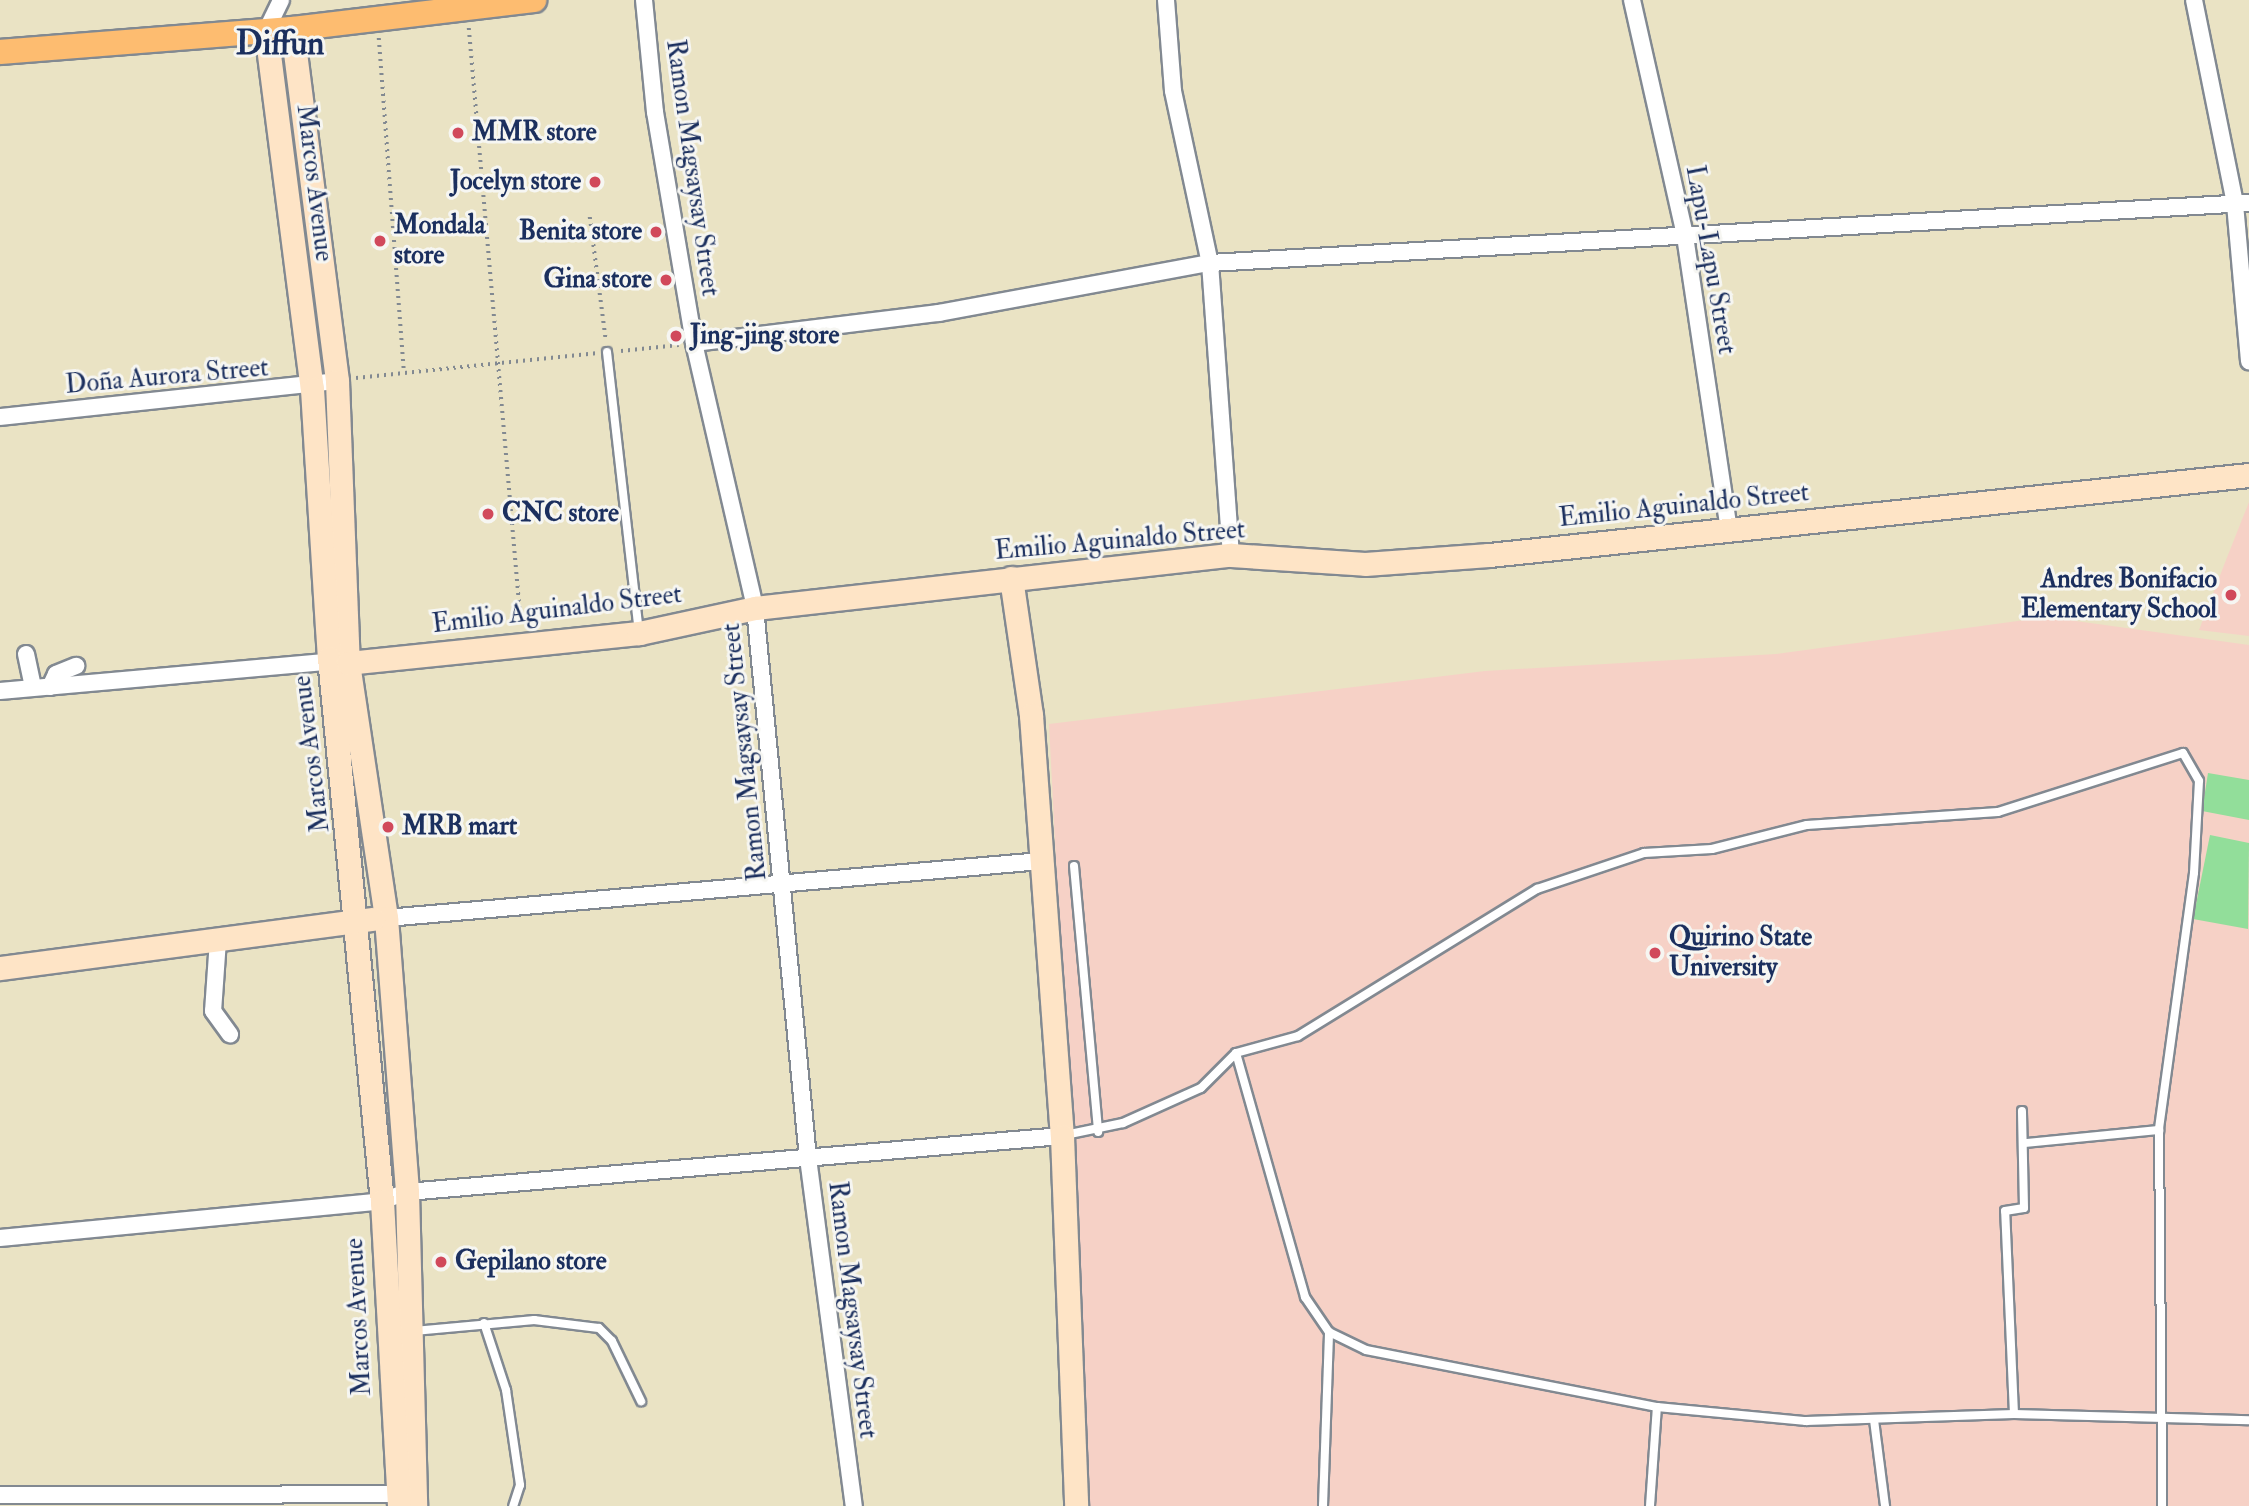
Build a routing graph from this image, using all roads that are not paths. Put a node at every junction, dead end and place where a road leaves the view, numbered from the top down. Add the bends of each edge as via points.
1 (281, 0) edge
2 (534, 0) edge
3 (644, 0) edge
4 (1166, 0) edge
5 (1632, 0) edge
6 (2194, 0) edge
7 (292, 29) junction
8 (266, 31) junction
9 (0, 52) edge
10 (2242, 204) edge
11 (1685, 236) junction
12 (1210, 263) junction
13 (694, 343) junction
14 (607, 352) road end
15 (2249, 361) edge
16 (337, 382) junction
17 (312, 388) junction
18 (0, 417) edge
19 (2249, 475) edge
20 (1729, 530) junction
21 (1231, 555) junction
22 (1011, 578) junction
23 (755, 607) junction
24 (639, 633) junction
25 (26, 654) dead end
26 (339, 661) junction
27 (76, 666) dead end
28 (33, 687) junction
29 (50, 687) junction
30 (0, 691) edge
31 (1042, 860) junction
32 (1074, 866) dead end
33 (784, 881) junction
34 (386, 918) junction
35 (359, 921) junction
36 (218, 940) junction
37 (0, 968) edge
38 (229, 1034) dead end
39 (1236, 1053) junction
40 (2022, 1111) dead end
41 (2159, 1130) junction
42 (1098, 1132) junction
43 (1062, 1136) junction
44 (2026, 1143) junction
45 (808, 1158) junction
46 (407, 1192) junction
47 (382, 1201) junction
48 (0, 1238) edge
49 (484, 1323) junction
50 (396, 1332) junction
51 (1329, 1332) junction
52 (641, 1401) dead end
53 (1657, 1407) junction
54 (2014, 1413) junction
55 (2156, 1415) junction
56 (1874, 1420) junction
57 (2249, 1420) edge
58 (0, 1495) edge
59 (407, 1500) edge
60 (513, 1506) edge
61 (854, 1506) edge
62 (1076, 1506) edge
63 (1323, 1506) edge
64 (1650, 1506) edge
65 (1885, 1506) edge
66 (2162, 1506) edge

1 - 7 street, Marcos Avenue
1 - 8 street, Marcos Avenue
2 - 7 main road
3 - 13 street, Ramon Magsaysay Street via 655,112
4 - 12 street via 1173,91
5 - 11 street, Lapu-Lapu Street
6 - 10 street
7 - 8 main road
7 - 16 street, Marcos Avenue
8 - 9 main road
8 - 17 street, Marcos Avenue
10 - 11 street
10 - 15 street
11 - 12 street
11 - 20 street, Lapu-Lapu Street
12 - 13 street via 939,313
12 - 21 street
13 - 23 street, Ramon Magsaysay Street
14 - 24 lane
16 - 17 street, Doña Aurora Street
16 - 26 street, Marcos Avenue
17 - 18 street, Doña Aurora Street
17 - 26 street, Marcos Avenue
19 - 20 street, Emilio Aguinaldo Street
20 - 21 street, Emilio Aguinaldo Street via 1365,564
21 - 22 street, Emilio Aguinaldo Street
22 - 23 street, Emilio Aguinaldo Street
22 - 31 street via 1031,715
23 - 24 street, Emilio Aguinaldo Street
23 - 33 street, Ramon Magsaysay Street
24 - 26 street, Emilio Aguinaldo Street
25 - 28 street
26 - 29 street, Emilio Aguinaldo Street
26 - 34 street, Marcos Avenue
26 - 35 street, Marcos Avenue
27 - 29 street via 56,674
28 - 29 street, Emilio Aguinaldo Street
28 - 30 street, Emilio Aguinaldo Street
31 - 33 street
31 - 43 street
32 - 42 lane
33 - 34 street
33 - 45 street, Ramon Magsaysay Street
34 - 35 street
34 - 46 street, Marcos Avenue
35 - 36 street
35 - 47 street, Marcos Avenue
36 - 37 street
36 - 38 street via 213,1011
39 - 41 lane via 1298,1036 1537,889 1644,853 1712,849 1807,825 1998,812 2183,753 2199,781 2194,873
39 - 42 lane via 1201,1088
39 - 51 lane via 1297,1273
40 - 44 lane
41 - 44 lane
41 - 55 lane
42 - 43 lane
43 - 45 street
43 - 62 street
44 - 54 lane via 2024,1208 2005,1211
45 - 46 street
45 - 61 street, Ramon Magsaysay Street
46 - 47 street
46 - 50 street, Marcos Avenue
47 - 48 street
47 - 50 street, Marcos Avenue
49 - 50 lane
49 - 52 lane via 572,1320 603,1329
49 - 60 lane via 506,1390 520,1485
50 - 59 street, Marcos Avenue
51 - 53 lane via 1366,1350
51 - 63 lane
53 - 56 lane via 1806,1421
53 - 64 lane
54 - 55 lane
54 - 56 lane
55 - 57 lane
55 - 66 lane
56 - 65 lane
58 - 59 street

